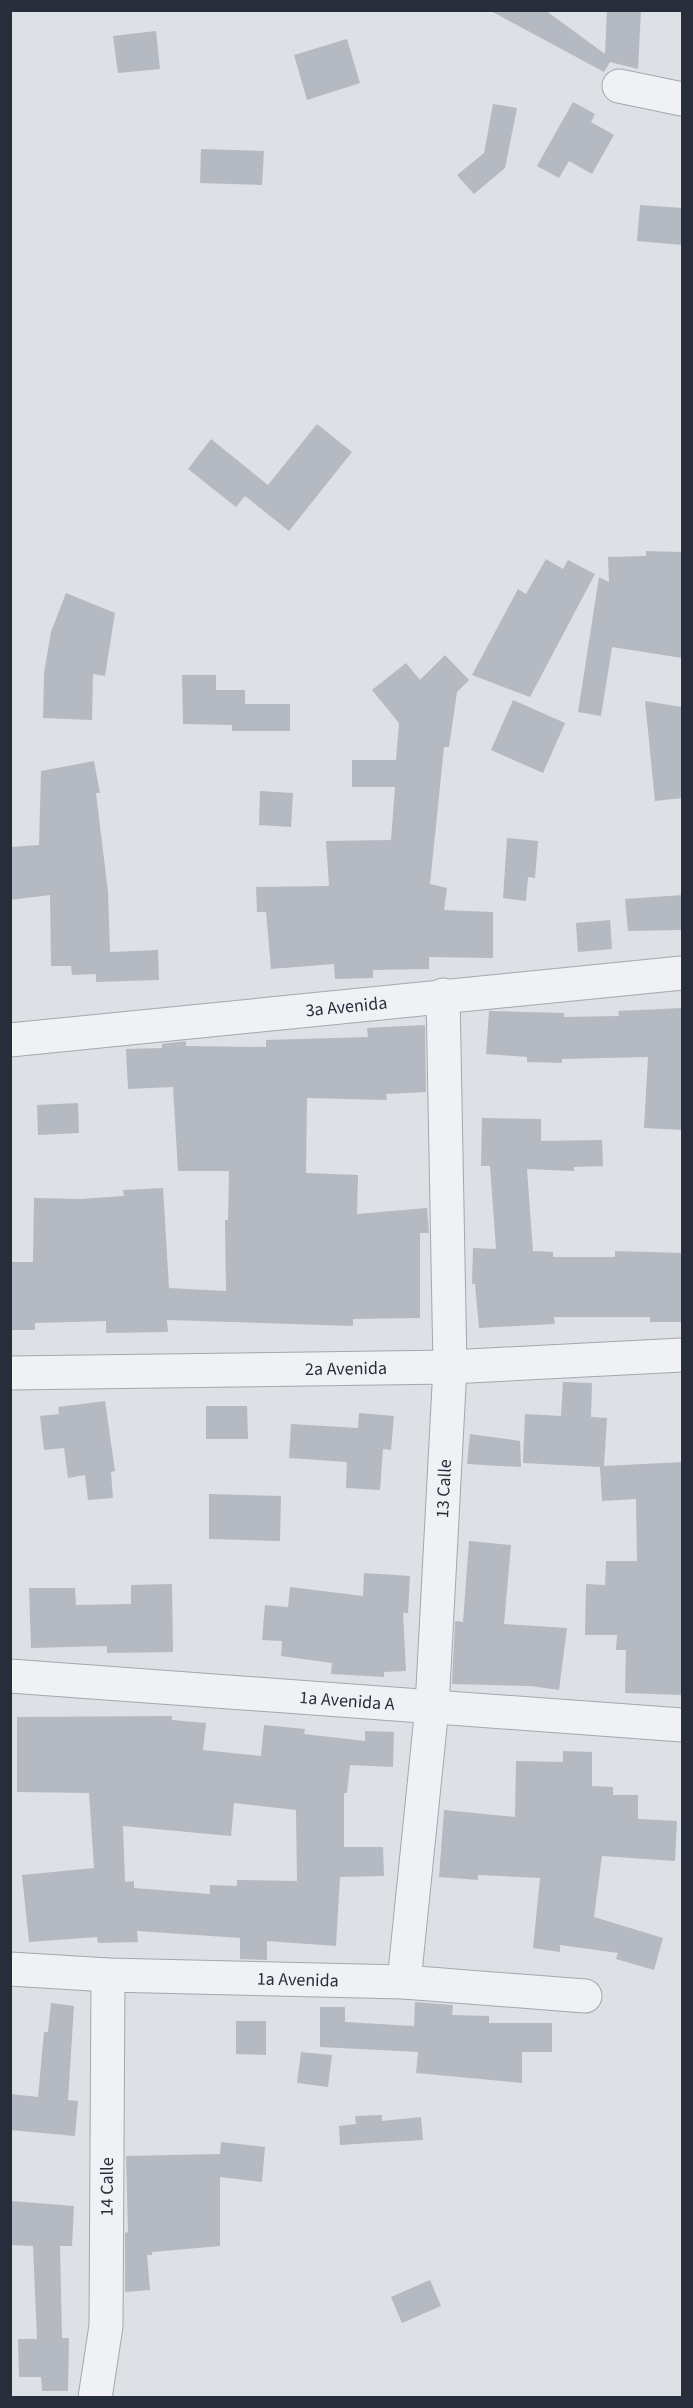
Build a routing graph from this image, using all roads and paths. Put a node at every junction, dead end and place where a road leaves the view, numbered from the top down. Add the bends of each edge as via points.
1 (619, 86) dead end
2 (682, 99) edge
3 (682, 973) edge
4 (443, 995) junction
5 (10, 1040) edge
6 (682, 1355) edge
7 (450, 1367) junction
8 (10, 1373) edge
9 (10, 1676) edge
10 (432, 1707) junction
11 (682, 1725) edge
12 (10, 1969) edge
13 (108, 1975) junction
14 (404, 1982) junction
15 (585, 1996) dead end
16 (95, 2397) edge

1 - 2 street
3 - 4 street, 3a Avenida
4 - 5 street, 3a Avenida
4 - 7 street, 13 Calle
6 - 7 street, 2a Avenida
7 - 8 street, 2a Avenida
7 - 10 street, 13 Calle
9 - 10 street, 1a Avenida A
10 - 11 street, 1a Avenida A
10 - 14 street, 13 Calle
12 - 13 street, 1a Avenida
13 - 14 street, 1a Avenida
13 - 16 street, 14 Calle via 106,2326
14 - 15 street, 1a Avenida

